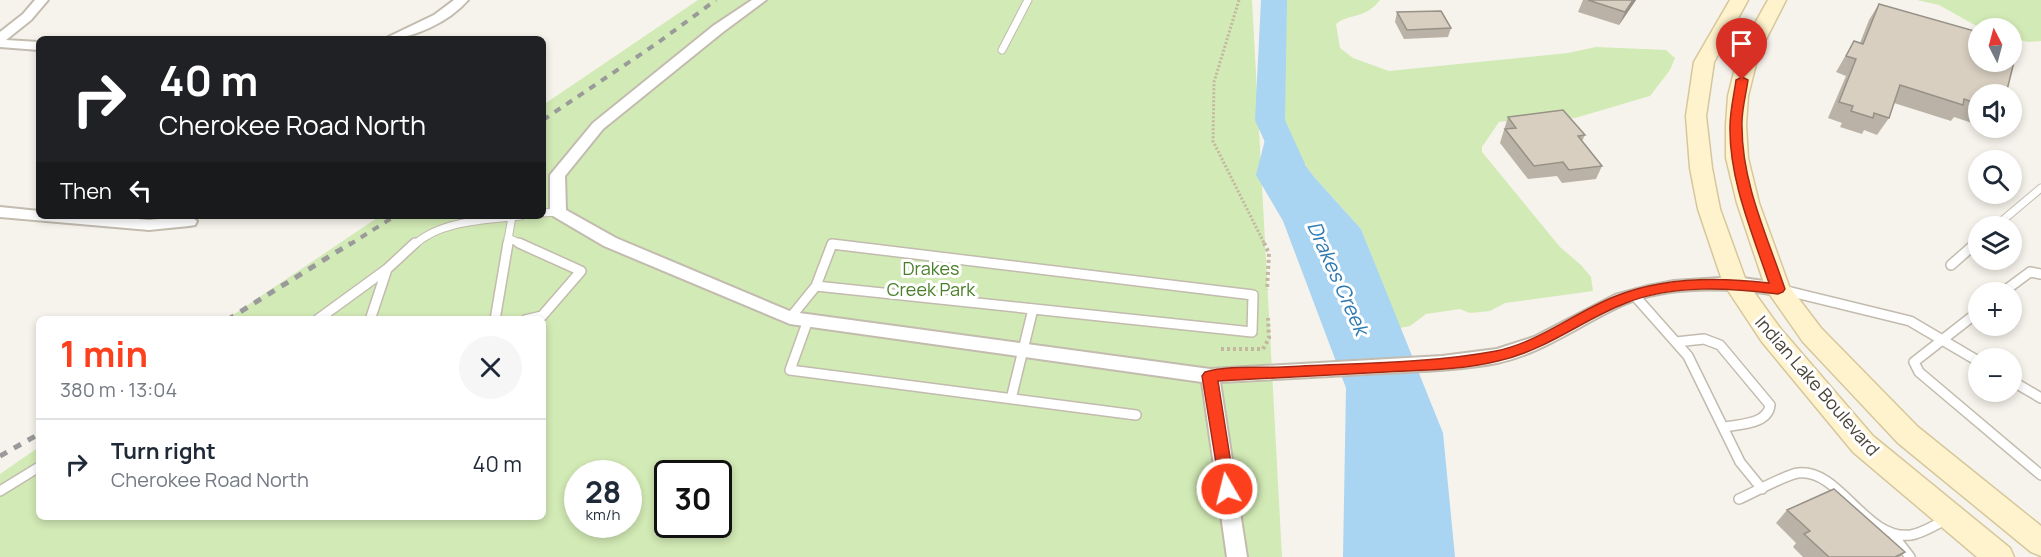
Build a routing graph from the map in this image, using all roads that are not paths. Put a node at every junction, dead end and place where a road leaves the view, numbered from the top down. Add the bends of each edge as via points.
1 (42, 0) edge
2 (462, 0) edge
3 (760, 0) edge
4 (1028, 0) edge
5 (1739, 0) edge
6 (1777, 0) edge
7 (398, 36) edge
8 (0, 38) edge
9 (0, 43) edge
10 (36, 46) edge
11 (1002, 50) dead end
12 (2041, 188) edge
13 (0, 212) edge
14 (550, 212) edge
15 (36, 216) edge
16 (2008, 216) edge
17 (77, 219) edge
18 (500, 219) edge
19 (515, 219) edge
20 (189, 221) dead end
21 (508, 238) junction
22 (1968, 250) edge
23 (1951, 265) dead end
24 (387, 268) junction
25 (2041, 274) edge
26 (2016, 282) edge
27 (1735, 284) junction
28 (816, 286) junction
29 (1778, 289) junction
30 (1634, 295) junction
31 (1033, 309) junction
32 (322, 316) edge
33 (371, 316) edge
34 (496, 316) edge
35 (542, 316) edge
36 (790, 318) junction
37 (808, 320) junction
38 (1968, 320) edge
39 (1943, 339) junction
40 (1676, 342) junction
41 (1023, 350) junction
42 (1968, 355) edge
43 (1210, 376) junction
44 (2022, 387) edge
45 (2041, 398) edge
46 (1011, 399) junction
47 (1136, 415) dead end
48 (1725, 427) junction
49 (36, 468) edge
50 (2041, 475) edge
51 (1762, 489) junction
52 (0, 491) edge
53 (1739, 499) dead end
54 (1951, 518) junction
55 (1893, 535) junction
56 (2041, 543) edge
57 (1237, 557) edge
58 (1910, 557) edge
59 (1999, 557) edge

1 - 8 street
2 - 7 street via 438,18
3 - 14 street via 598,126 557,175
4 - 11 lane
5 - 27 main road, Indian Lake Boulevard via 1704,62 1696,116 1709,209
6 - 29 main road, Indian Lake Boulevard via 1746,64 1736,124 1737,158 1748,203
9 - 10 street
12 - 16 lane
13 - 15 street
14 - 36 street via 609,242
17 - 20 street via 149,225
18 - 24 lane via 439,230 421,238
19 - 21 lane
21 - 34 lane
21 - 35 lane via 581,271
22 - 23 lane
24 - 32 lane
24 - 33 lane
25 - 26 lane via 2030,272
27 - 29 street
27 - 30 street via 1674,287
27 - 54 main road, Indian Lake Boulevard via 1771,335 1863,444
28 - 31 lane
28 - 31 lane via 832,244 1253,295 1252,332
28 - 36 lane
29 - 39 lane via 1910,321
29 - 56 main road, Indian Lake Boulevard via 1812,335 1908,435
30 - 40 lane
30 - 43 street via 1540,342 1498,356 1442,363
31 - 41 lane
36 - 37 street
37 - 41 street
37 - 46 lane via 790,370
38 - 39 lane
39 - 42 lane
39 - 50 lane via 1914,362 1919,372
40 - 48 lane via 1688,356
40 - 48 lane via 1704,339 1720,345 1770,405 1769,413 1762,419
41 - 43 street
41 - 46 lane
43 - 57 street
44 - 45 lane
46 - 47 lane
48 - 51 lane via 1740,462
49 - 52 lane
51 - 53 lane
51 - 55 lane via 1798,473 1822,477
54 - 55 lane via 1910,536
54 - 59 main road, Indian Lake Boulevard
55 - 58 lane

